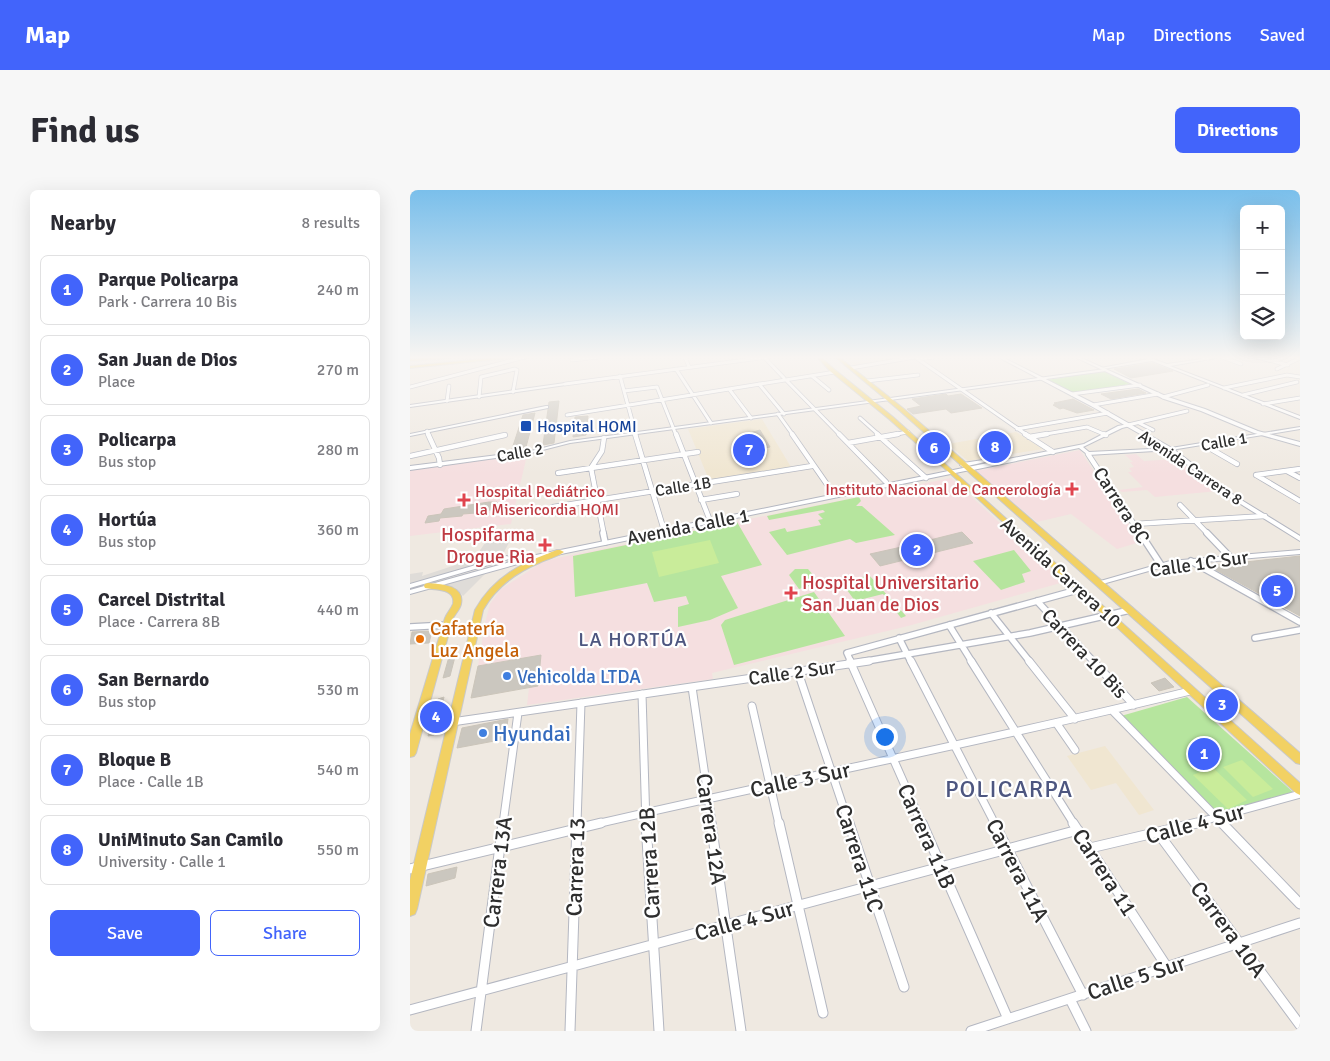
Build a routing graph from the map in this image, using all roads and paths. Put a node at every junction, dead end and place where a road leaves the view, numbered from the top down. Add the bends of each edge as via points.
1 (448, 396) edge
2 (477, 396) edge
3 (625, 396) edge
4 (679, 396) edge
5 (693, 396) edge
6 (734, 396) edge
7 (769, 396) edge
8 (803, 396) edge
9 (865, 396) edge
10 (885, 396) edge
11 (920, 396) edge
12 (970, 396) edge
13 (1078, 396) edge
14 (1145, 396) edge
15 (1164, 396) edge
16 (1243, 396) edge
17 (1300, 398) edge
18 (662, 399) junction
19 (890, 400) junction
20 (447, 401) junction
21 (872, 402) junction
22 (1263, 404) junction
23 (410, 405) edge
24 (628, 405) junction
25 (1093, 405) junction
26 (546, 406) dead end
27 (816, 409) junction
28 (1186, 411) dead end
29 (1108, 413) junction
30 (778, 414) junction
31 (784, 414) junction
32 (567, 415) dead end
33 (751, 418) junction
34 (860, 418) dead end
35 (1300, 418) edge
36 (1139, 422) junction
37 (711, 423) junction
38 (1128, 425) junction
39 (606, 428) dead end
40 (673, 428) junction
41 (1300, 428) edge
42 (1017, 429) junction
43 (427, 431) junction
44 (908, 432) junction
45 (1140, 432) junction
46 (635, 433) junction
47 (1262, 434) junction
48 (410, 435) edge
49 (505, 435) dead end
50 (1106, 435) junction
51 (880, 437) junction
52 (1029, 437) junction
53 (604, 438) junction
54 (848, 443) junction
55 (1300, 444) edge
56 (1204, 445) junction
57 (1080, 446) junction
58 (436, 450) junction
59 (1170, 450) junction
60 (698, 452) dead end
61 (1053, 452) junction
62 (683, 454) junction
63 (1088, 454) junction
64 (410, 456) edge
65 (643, 460) junction
66 (440, 464) junction
67 (1237, 464) dead end
68 (812, 466) junction
69 (965, 467) junction
70 (410, 468) edge
71 (591, 468) junction
72 (1300, 469) edge
73 (949, 470) junction
74 (1287, 470) junction
75 (558, 473) dead end
76 (924, 476) junction
77 (1300, 478) edge
78 (886, 482) junction
79 (694, 484) junction
80 (652, 491) junction
81 (833, 493) junction
82 (738, 494) dead end
83 (597, 500) junction
84 (701, 500) junction
85 (1300, 501) edge
86 (1180, 505) dead end
87 (553, 507) dead end
88 (1265, 516) junction
89 (709, 518) junction
90 (1195, 521) junction
91 (1134, 524) junction
92 (664, 529) junction
93 (1300, 539) edge
94 (605, 541) junction
95 (560, 552) junction
96 (1300, 552) edge
97 (1230, 558) junction
98 (1191, 561) junction
99 (1161, 565) junction
100 (1099, 583) junction
101 (410, 586) edge
102 (428, 586) junction
103 (1081, 589) junction
104 (410, 592) edge
105 (1037, 601) junction
106 (1130, 610) junction
107 (990, 613) junction
108 (1109, 615) junction
109 (1300, 622) edge
110 (447, 625) junction
111 (949, 625) junction
112 (410, 627) edge
113 (1061, 627) junction
114 (1300, 630) edge
115 (899, 638) junction
116 (1010, 638) junction
117 (1255, 638) dead end
118 (962, 646) junction
119 (907, 655) junction
120 (852, 664) junction
121 (798, 672) junction
122 (692, 687) junction
123 (1190, 691) junction
124 (642, 694) junction
125 (581, 703) junction
126 (1134, 705) junction
127 (752, 706) dead end
128 (1112, 710) junction
129 (518, 713) junction
130 (1075, 719) junction
131 (452, 722) junction
132 (1057, 724) junction
133 (1016, 733) junction
134 (954, 746) junction
135 (1075, 750) dead end
136 (410, 753) edge
137 (894, 759) junction
138 (1300, 760) edge
139 (832, 772) junction
140 (770, 785) junction
141 (1300, 790) edge
142 (1300, 794) edge
143 (708, 798) junction
144 (645, 813) junction
145 (1216, 818) junction
146 (577, 829) junction
147 (1078, 830) junction
148 (1158, 833) junction
149 (500, 846) junction
150 (1090, 848) junction
151 (1008, 849) junction
152 (941, 867) junction
153 (415, 868) edge
154 (870, 886) junction
155 (1300, 904) edge
156 (798, 905) junction
157 (410, 909) edge
158 (1300, 923) edge
159 (726, 925) junction
160 (1239, 943) junction
161 (654, 944) junction
162 (572, 966) junction
163 (1167, 967) junction
164 (904, 987) dead end
165 (482, 990) junction
166 (1083, 995) junction
167 (1070, 999) junction
168 (410, 1010) edge
169 (823, 1012) dead end
170 (1008, 1019) junction
171 (1300, 1025) edge
172 (476, 1031) edge
173 (570, 1031) edge
174 (659, 1031) edge
175 (741, 1031) edge
176 (971, 1031) edge
177 (1086, 1031) edge

1 - 20 street
2 - 20 street
3 - 24 street
4 - 18 street
5 - 37 street
6 - 33 street
7 - 31 street
8 - 27 street
9 - 21 main road, Avenida Carrera 10
10 - 19 main road, Avenida Carrera 10
11 - 19 street, Calle 2
12 - 42 street
13 - 25 main road, Avenida Carrera 8
14 - 25 street
15 - 47 main road
16 - 22 street
17 - 22 street
18 - 24 street
18 - 40 street
19 - 21 street, Calle 2
19 - 69 main road, Avenida Carrera 10
20 - 23 street
21 - 27 street, Calle 2
21 - 44 main road, Avenida Carrera 10
22 - 35 street
24 - 32 street
24 - 46 street
25 - 29 main road, Avenida Carrera 8
26 - 43 street
27 - 31 street, Calle 2
27 - 54 street
28 - 36 street
29 - 38 main road, Avenida Carrera 8
29 - 42 street
30 - 31 street, Calle 2
30 - 33 street, Calle 2
30 - 68 street
33 - 37 street, Calle 2
34 - 51 street
36 - 38 street
36 - 45 street via 1153,430
37 - 40 street, Calle 2
38 - 45 main road, Avenida Carrera 8
38 - 50 street
39 - 46 street
40 - 46 street, Calle 2
40 - 62 street
41 - 47 street, Calle 1
42 - 52 street
43 - 48 street
43 - 58 street
44 - 51 street
44 - 73 main road, Avenida Carrera 10
45 - 59 main road, Avenida Carrera 8
46 - 53 street, Calle 2
46 - 65 street
47 - 55 main road
47 - 56 street, Calle 1
49 - 58 street
50 - 52 street via 1087,427
50 - 57 street
51 - 54 street
51 - 76 street
52 - 61 street
53 - 66 street, Calle 2 via 532,452
53 - 71 street via 602,451
54 - 78 street
56 - 59 street, Calle 1
56 - 67 street
57 - 61 street
57 - 63 street, Carrera 8C
58 - 64 street
58 - 66 street
59 - 63 street, Calle 1
59 - 88 main road, Avenida Carrera 8
60 - 62 street
61 - 69 street
62 - 65 street
62 - 79 street
63 - 91 street, Carrera 8C
65 - 71 street
65 - 80 street
66 - 70 street, Calle 2
68 - 79 street, Calle 1B
68 - 81 street
69 - 73 main road, Avenida Calle 1
69 - 100 main road, Avenida Carrera 10
71 - 75 street
71 - 83 street
72 - 74 street
73 - 76 main road, Avenida Calle 1
73 - 103 main road, Avenida Carrera 10
74 - 77 street
74 - 85 street via 1256,475
76 - 78 main road, Avenida Calle 1
76 - 92 main road, Avenida Calle 1
78 - 81 main road, Avenida Calle 1
79 - 80 street, Calle 1B
79 - 84 street
80 - 83 street, Calle 1B
80 - 92 street
81 - 89 main road, Avenida Calle 1
82 - 84 street
83 - 87 street, Calle 1B
83 - 94 street
84 - 89 street
86 - 90 street
88 - 90 street
88 - 93 main road, Avenida Carrera 8
89 - 92 main road, Avenida Calle 1
90 - 91 street
90 - 97 street
91 - 99 street, Carrera 8C
92 - 94 main road, Avenida Calle 1
94 - 95 main road, Avenida Calle 1
94 - 101 main road, Avenida Calle 1 via 496,561
95 - 102 main road, Avenida Calle 1 via 510,562
95 - 131 main road via 504,579 483,602
96 - 97 street, Calle 1C Sur
97 - 98 street, Calle 1C Sur
98 - 99 street, Calle 1C Sur
98 - 109 street
99 - 100 street, Calle 1C Sur
100 - 106 main road, Avenida Carrera 10
102 - 104 main road, Avenida Calle 1
102 - 110 main road via 446,588 455,593 457,604
103 - 105 street
103 - 108 main road, Avenida Carrera 10
105 - 107 street
105 - 113 street, Carrera 10 Bis
106 - 108 street, Calle 2 Sur
106 - 138 main road, Avenida Carrera 10
107 - 111 street
107 - 116 street
108 - 113 street, Calle 2 Sur
108 - 123 main road, Avenida Carrera 10
110 - 112 street
110 - 136 main road
111 - 115 street
111 - 118 street, Carrera 11
113 - 116 street, Calle 2 Sur
113 - 126 street, Carrera 10 Bis
114 - 117 street
115 - 119 street, Carrera 11A
115 - 120 street, Carrera 11B via 847,653
116 - 118 street, Calle 2 Sur
116 - 130 street
118 - 119 street, Calle 2 Sur
118 - 133 street, Carrera 11
119 - 120 street, Calle 2 Sur
119 - 134 street, Carrera 11A
120 - 121 street, Calle 2 Sur
120 - 137 street, Carrera 11B
121 - 122 street, Calle 2 Sur
121 - 139 street, Carrera 11C
122 - 124 street, Calle 2 Sur
122 - 143 street, Carrera 12A
123 - 126 street, Calle 3 Sur
123 - 141 main road, Avenida Carrera 10
124 - 125 street, Calle 2 Sur
124 - 144 street, Carrera 12B
125 - 129 street, Calle 2 Sur
125 - 146 street, Carrera 13
126 - 128 street, Calle 3 Sur
127 - 140 street
128 - 130 street, Calle 3 Sur
128 - 145 street, Carrera 10 Bis
129 - 131 street, Calle 2 Sur
129 - 149 street, Carrera 13A
130 - 132 street, Calle 3 Sur
131 - 153 main road
132 - 133 street, Calle 3 Sur
132 - 135 street
133 - 134 street, Calle 3 Sur
133 - 147 street, Carrera 11
134 - 137 street, Calle 3 Sur
134 - 151 street, Carrera 11A
137 - 139 street, Calle 3 Sur
137 - 152 street, Carrera 11B
139 - 140 street, Calle 3 Sur
139 - 154 street, Carrera 11C
140 - 143 street, Calle 3 Sur
140 - 156 street
142 - 145 street, Calle 4 Sur
143 - 144 street, Calle 3 Sur
143 - 159 street, Carrera 12A
144 - 146 street, Calle 3 Sur
144 - 161 street, Carrera 12B
145 - 148 street, Calle 4 Sur
145 - 155 street, Carrera 10 Bis
146 - 149 street, Calle 3 Sur
146 - 162 street, Carrera 13
147 - 150 street, Carrera 11
147 - 151 street, Calle 4 Sur
148 - 150 street, Calle 4 Sur
148 - 160 street, Carrera 10A
149 - 153 street, Calle 3 Sur
149 - 165 street, Carrera 13A
150 - 163 street, Carrera 11
151 - 152 street, Calle 4 Sur
151 - 166 street, Carrera 11A
152 - 154 street, Calle 4 Sur
152 - 170 street, Carrera 11B
153 - 157 main road
154 - 156 street, Calle 4 Sur
154 - 164 street, Carrera 11C
156 - 159 street, Calle 4 Sur
156 - 169 street
158 - 160 street, Calle 5 Sur
159 - 161 street, Calle 4 Sur
159 - 175 street, Carrera 12A
160 - 163 street, Calle 5 Sur
160 - 171 street, Carrera 10A
161 - 162 street, Calle 4 Sur
161 - 174 street, Carrera 12B
162 - 165 street, Calle 4 Sur
162 - 173 street, Carrera 13
163 - 166 street, Calle 5 Sur
165 - 168 street, Calle 4 Sur
165 - 172 street, Carrera 13A
166 - 167 street, Calle 5 Sur
167 - 170 street, Calle 5 Sur
167 - 177 street
170 - 176 street, Calle 5 Sur

